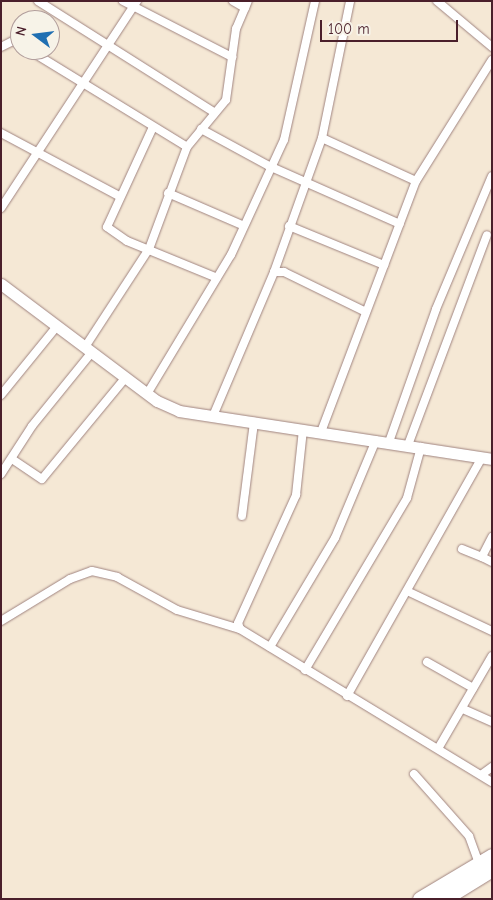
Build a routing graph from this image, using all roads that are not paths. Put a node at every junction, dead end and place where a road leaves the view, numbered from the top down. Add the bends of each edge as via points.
1 (38, 1) edge
2 (123, 1) edge
3 (233, 1) edge
4 (315, 1) edge
5 (350, 1) edge
6 (437, 1) edge
7 (135, 4) edge
8 (247, 5) edge
9 (109, 46) junction
10 (492, 46) edge
11 (232, 57) junction
12 (44, 60) edge
13 (492, 60) edge
14 (83, 85) junction
15 (216, 113) junction
16 (153, 127) junction
17 (202, 129) junction
18 (1, 133) edge
19 (322, 138) junction
20 (187, 147) junction
21 (38, 152) junction
22 (269, 166) junction
23 (492, 176) edge
24 (416, 181) junction
25 (306, 183) junction
26 (168, 193) junction
27 (119, 196) junction
28 (1, 208) edge
29 (400, 224) junction
30 (242, 225) junction
31 (289, 226) junction
32 (487, 235) dead end
33 (149, 249) junction
34 (384, 265) junction
35 (274, 272) junction
36 (217, 278) junction
37 (1, 284) edge
38 (366, 312) junction
39 (58, 326) junction
40 (88, 349) junction
41 (126, 377) junction
42 (147, 394) junction
43 (1, 395) edge
44 (212, 416) junction
45 (254, 422) junction
46 (303, 429) junction
47 (321, 432) junction
48 (376, 440) junction
49 (389, 442) junction
50 (408, 445) junction
51 (421, 447) junction
52 (487, 458) edge
53 (12, 459) junction
54 (1, 474) edge
55 (242, 516) dead end
56 (492, 537) edge
57 (462, 549) dead end
58 (482, 557) junction
59 (492, 562) edge
60 (407, 591) junction
61 (1, 621) edge
62 (240, 629) junction
63 (492, 631) edge
64 (270, 647) junction
65 (492, 656) edge
66 (427, 662) dead end
67 (305, 670) junction
68 (473, 688) junction
69 (347, 696) junction
70 (463, 709) junction
71 (492, 722) edge
72 (439, 747) junction
73 (492, 767) edge
74 (414, 774) dead end
75 (480, 775) junction
76 (492, 782) edge
77 (488, 863) edge
78 (420, 899) edge
79 (443, 899) edge

1 - 9 street
2 - 7 street
3 - 8 street
4 - 22 street via 291,115
5 - 19 street
6 - 10 street
7 - 9 street
7 - 11 street
8 - 11 street
9 - 14 street
9 - 15 street
11 - 15 street via 226,100
12 - 14 street
13 - 24 street
14 - 16 street
14 - 21 street
15 - 17 street
16 - 20 street
16 - 27 street via 140,163
17 - 20 street
17 - 22 street
18 - 21 street
19 - 24 street
19 - 25 street
20 - 26 street
21 - 27 street
21 - 28 street
22 - 25 street
22 - 30 street
23 - 49 street via 436,308
24 - 29 street
25 - 29 street
25 - 31 street
26 - 30 street
26 - 33 street
27 - 33 street via 107,227
29 - 34 street
30 - 36 street
31 - 34 street
31 - 35 street
32 - 50 street
33 - 36 street
33 - 40 street
34 - 38 street
35 - 38 street via 284,272
35 - 44 street
36 - 42 street
37 - 39 main road
38 - 47 street
39 - 40 main road
39 - 43 street
40 - 41 main road
40 - 53 street
41 - 42 main road
41 - 53 street via 42,479
42 - 44 main road via 179,411
44 - 45 main road
45 - 46 main road
45 - 55 street
46 - 47 main road
46 - 62 street via 296,494 238,623
47 - 48 main road
48 - 49 main road
48 - 64 street via 335,538
49 - 50 main road
50 - 51 main road
51 - 52 main road
51 - 67 street via 407,498
52 - 60 street
53 - 54 street
56 - 58 street
57 - 58 street
58 - 59 street
60 - 63 street
60 - 69 street
61 - 62 street via 70,579 92,571 117,576 177,610
62 - 64 street
64 - 67 street
65 - 68 street
66 - 68 street
67 - 69 street
68 - 70 street
69 - 72 street
70 - 71 street
70 - 72 street
72 - 75 street
73 - 75 street
74 - 77 street via 469,836
75 - 76 street
77 - 78 highway
77 - 79 highway

